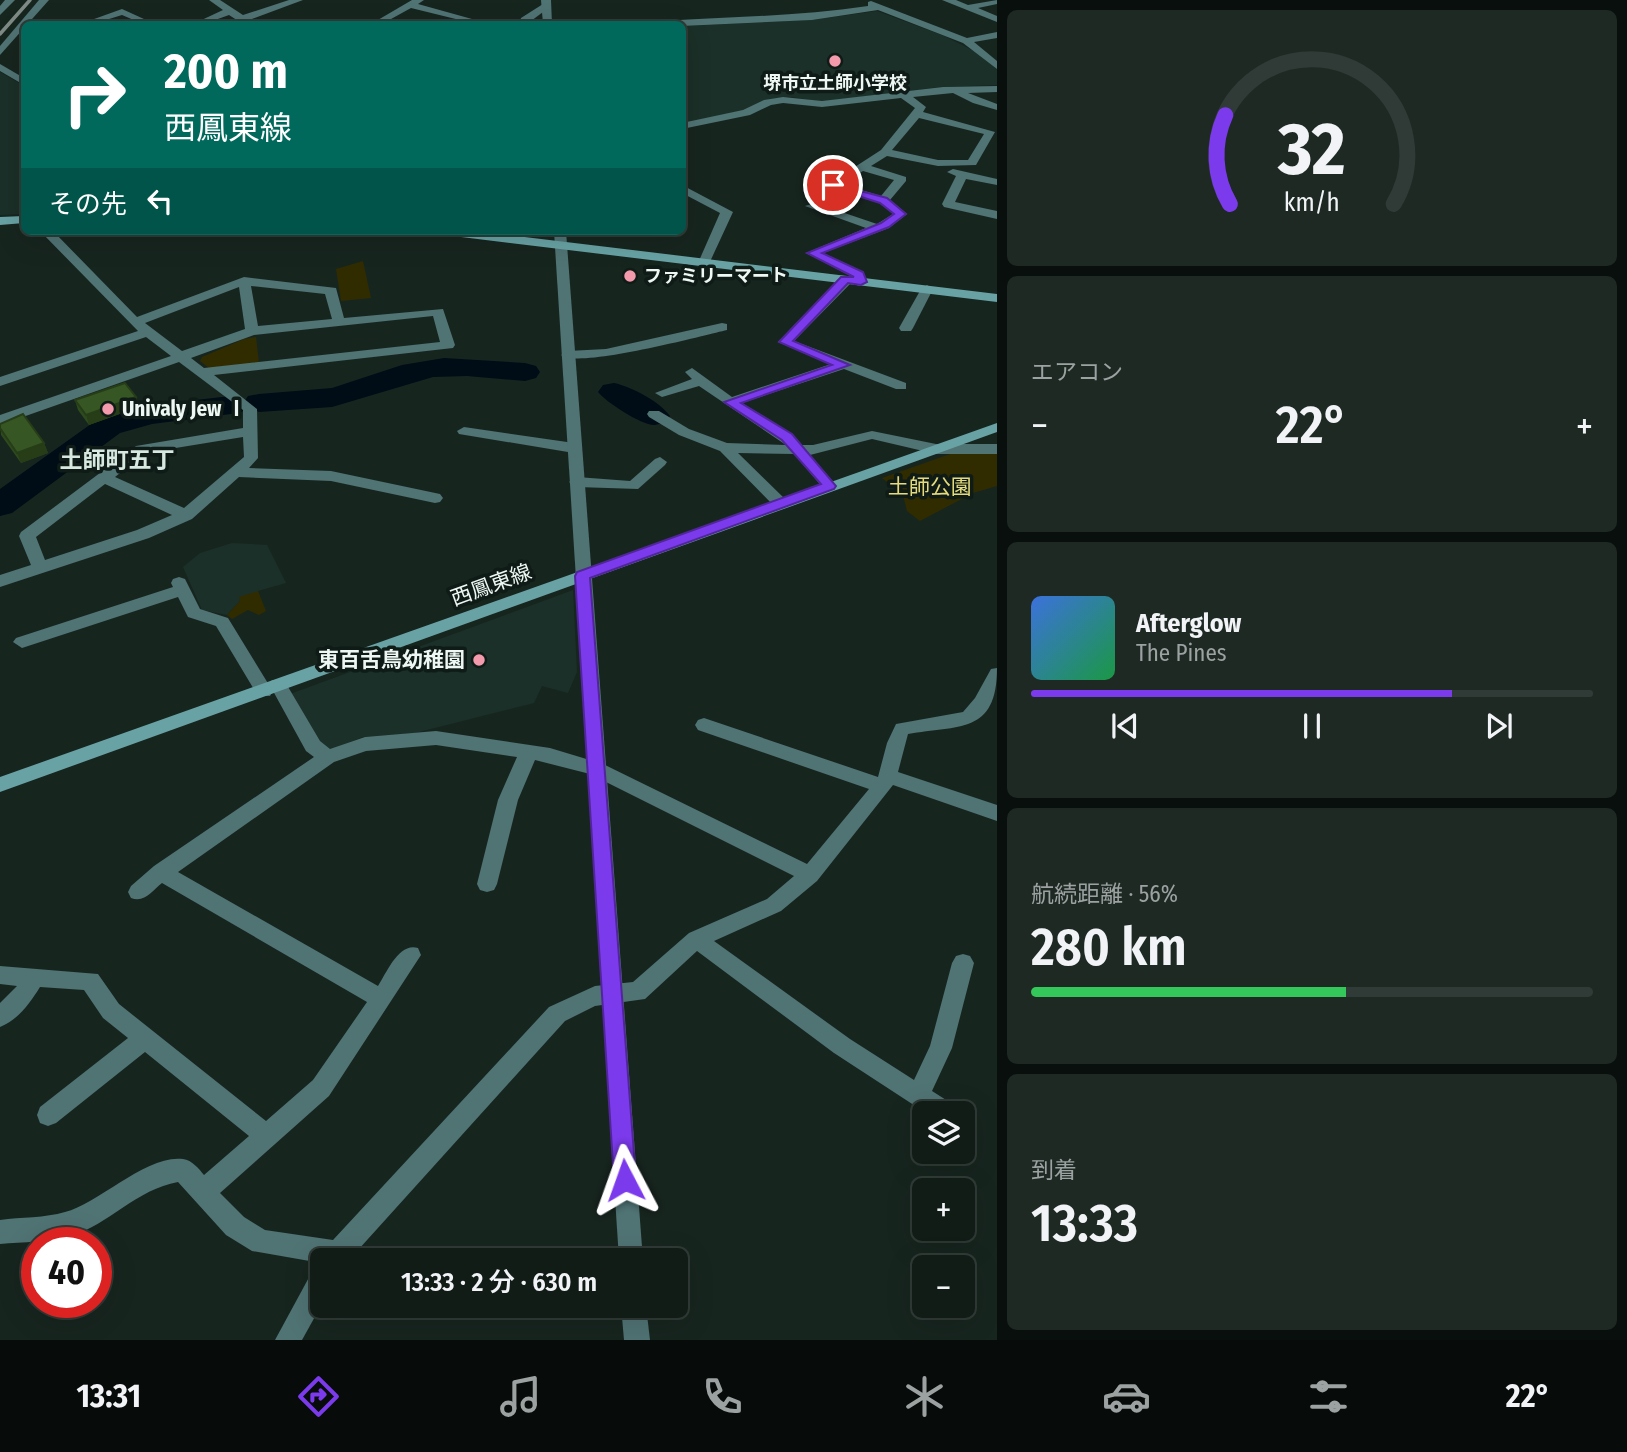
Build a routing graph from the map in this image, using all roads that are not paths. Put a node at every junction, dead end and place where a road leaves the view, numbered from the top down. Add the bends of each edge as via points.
1 (10, 0) edge
2 (44, 0) edge
3 (214, 0) edge
4 (298, 0) edge
5 (947, 0) edge
6 (997, 1) edge
7 (414, 3) edge
8 (546, 3) edge
9 (872, 3) edge
10 (967, 8) junction
11 (230, 11) junction
12 (0, 12) edge
13 (455, 17) junction
14 (997, 19) edge
15 (26, 21) edge
16 (94, 21) edge
17 (143, 21) edge
18 (205, 21) edge
19 (245, 21) edge
20 (248, 21) edge
21 (381, 21) edge
22 (448, 21) edge
23 (472, 21) edge
24 (524, 21) edge
25 (548, 21) edge
26 (686, 22) edge
27 (21, 27) edge
28 (996, 36) edge
29 (966, 41) junction
30 (0, 52) edge
31 (997, 66) edge
32 (0, 67) edge
33 (21, 80) edge
34 (997, 89) edge
35 (956, 90) junction
36 (904, 95) junction
37 (997, 107) edge
38 (916, 114) junction
39 (686, 125) edge
40 (885, 152) junction
41 (938, 163) junction
42 (860, 166) junction
43 (963, 174) junction
44 (997, 182) edge
45 (686, 190) edge
46 (884, 201) junction
47 (811, 206) dead end
48 (997, 215) edge
49 (21, 220) edge
50 (0, 221) edge
51 (877, 228) junction
52 (50, 235) edge
53 (511, 235) edge
54 (561, 238) edge
55 (704, 263) junction
56 (845, 280) junction
57 (244, 281) junction
58 (861, 282) junction
59 (927, 289) junction
60 (997, 298) edge
61 (712, 316) dead end
62 (135, 322) junction
63 (339, 322) junction
64 (906, 328) dead end
65 (252, 331) junction
66 (148, 332) junction
67 (639, 345) junction
68 (568, 355) junction
69 (183, 358) junction
70 (650, 359) dead end
71 (843, 365) junction
72 (201, 372) junction
73 (0, 382) edge
74 (901, 386) dead end
75 (662, 393) dead end
76 (731, 402) junction
77 (654, 414) dead end
78 (0, 421) edge
79 (997, 427) edge
80 (250, 431) junction
81 (464, 431) dead end
82 (574, 448) junction
83 (725, 448) junction
84 (936, 449) junction
85 (997, 449) edge
86 (798, 450) junction
87 (660, 463) dead end
88 (237, 472) junction
89 (103, 477) junction
90 (576, 482) junction
91 (830, 486) junction
92 (435, 498) dead end
93 (780, 503) junction
94 (186, 515) junction
95 (40, 568) junction
96 (583, 576) junction
97 (0, 580) edge
98 (22, 642) dead end
99 (997, 674) edge
100 (271, 688) junction
101 (704, 724) dead end
102 (529, 752) junction
103 (327, 757) junction
104 (596, 769) junction
105 (886, 781) junction
106 (0, 785) edge
107 (997, 813) edge
108 (161, 872) junction
109 (810, 875) junction
110 (487, 884) dead end
111 (138, 892) dead end
112 (696, 939) junction
113 (411, 956) dead end
114 (963, 963) dead end
115 (0, 975) edge
116 (34, 978) junction
117 (612, 992) junction
118 (382, 1000) junction
119 (0, 1017) edge
120 (145, 1038) junction
121 (918, 1095) junction
122 (927, 1101) edge
123 (48, 1115) dead end
124 (267, 1136) junction
125 (202, 1194) junction
126 (0, 1232) edge
127 (341, 1248) edge
128 (630, 1248) edge
129 (310, 1251) edge
130 (310, 1301) edge
131 (635, 1318) edge
132 (288, 1340) edge
133 (636, 1340) edge

1 - 12 street
2 - 15 street
3 - 11 street
4 - 20 street
5 - 10 street
6 - 10 street
7 - 13 street
7 - 21 street
8 - 24 street
8 - 25 street
9 - 26 street via 812,17
9 - 29 street
10 - 14 street
11 - 18 street
11 - 19 street
13 - 22 street
13 - 23 street
16 - 17 street via 122,12
27 - 30 street
28 - 29 street
29 - 31 street
32 - 33 street
34 - 35 street
35 - 36 street
35 - 37 street
36 - 38 street via 921,107
36 - 39 street via 822,104 768,102 746,113
38 - 40 street
38 - 41 street via 990,131 971,163
40 - 41 street
40 - 42 street
41 - 43 street via 940,170
42 - 46 street via 902,179
42 - 46 street via 833,185
43 - 44 street
43 - 48 street via 948,204
45 - 55 street via 727,212
46 - 51 street via 901,214
47 - 51 street
49 - 50 main road
51 - 58 street via 812,253 859,275
52 - 62 street
53 - 54 main road
54 - 55 main road
54 - 68 street
55 - 56 main road
56 - 58 main road
56 - 71 street via 785,342
57 - 62 street
57 - 63 street via 331,291
57 - 65 street
58 - 59 main road
59 - 60 main road
59 - 64 street
61 - 67 street via 727,333
62 - 66 street
63 - 65 street
63 - 72 street via 438,312 448,345
65 - 69 street
66 - 69 street
66 - 73 street
67 - 68 street
67 - 70 street
68 - 82 street
69 - 72 street
69 - 78 street
71 - 74 street
71 - 76 street
72 - 80 street via 250,409
75 - 76 street via 696,377
76 - 86 street via 787,437
77 - 83 street
79 - 84 main road, 西鳳東線
80 - 88 street via 251,458
80 - 89 street via 141,449
81 - 82 street
82 - 90 street
83 - 86 street
83 - 93 street
84 - 85 street
84 - 86 street via 872,435
84 - 91 main road, 西鳳東線
86 - 91 street
87 - 90 street via 633,486
88 - 92 street via 331,476
88 - 94 street
89 - 94 street
89 - 95 street via 27,536
90 - 96 street
91 - 93 main road, 西鳳東線
93 - 96 main road, 西鳳東線
94 - 95 street
95 - 97 street
96 - 100 main road, 西鳳東線
96 - 104 street
98 - 100 street via 180,587 194,613 222,622
99 - 105 street via 970,716 902,729
100 - 103 street via 313,746
100 - 106 main road, 西鳳東線
101 - 105 street
102 - 103 street via 436,738 365,744
102 - 104 street
102 - 110 street via 508,800
103 - 108 street
104 - 109 street
104 - 117 street
105 - 107 street
105 - 109 street
108 - 111 street
108 - 118 street
109 - 112 street via 774,905
112 - 117 street via 637,992
112 - 121 street via 842,1046
113 - 118 street
114 - 121 street via 941,1048
115 - 116 street
116 - 119 street
116 - 120 street via 90,981 111,1010
117 - 127 street via 583,997 557,1014
117 - 128 street
118 - 124 street via 321,1088
120 - 123 street
120 - 124 street
121 - 122 street
124 - 125 street
125 - 126 street via 183,1170 165,1173 70,1224
125 - 129 street via 235,1226 261,1242
130 - 132 street
131 - 133 street

